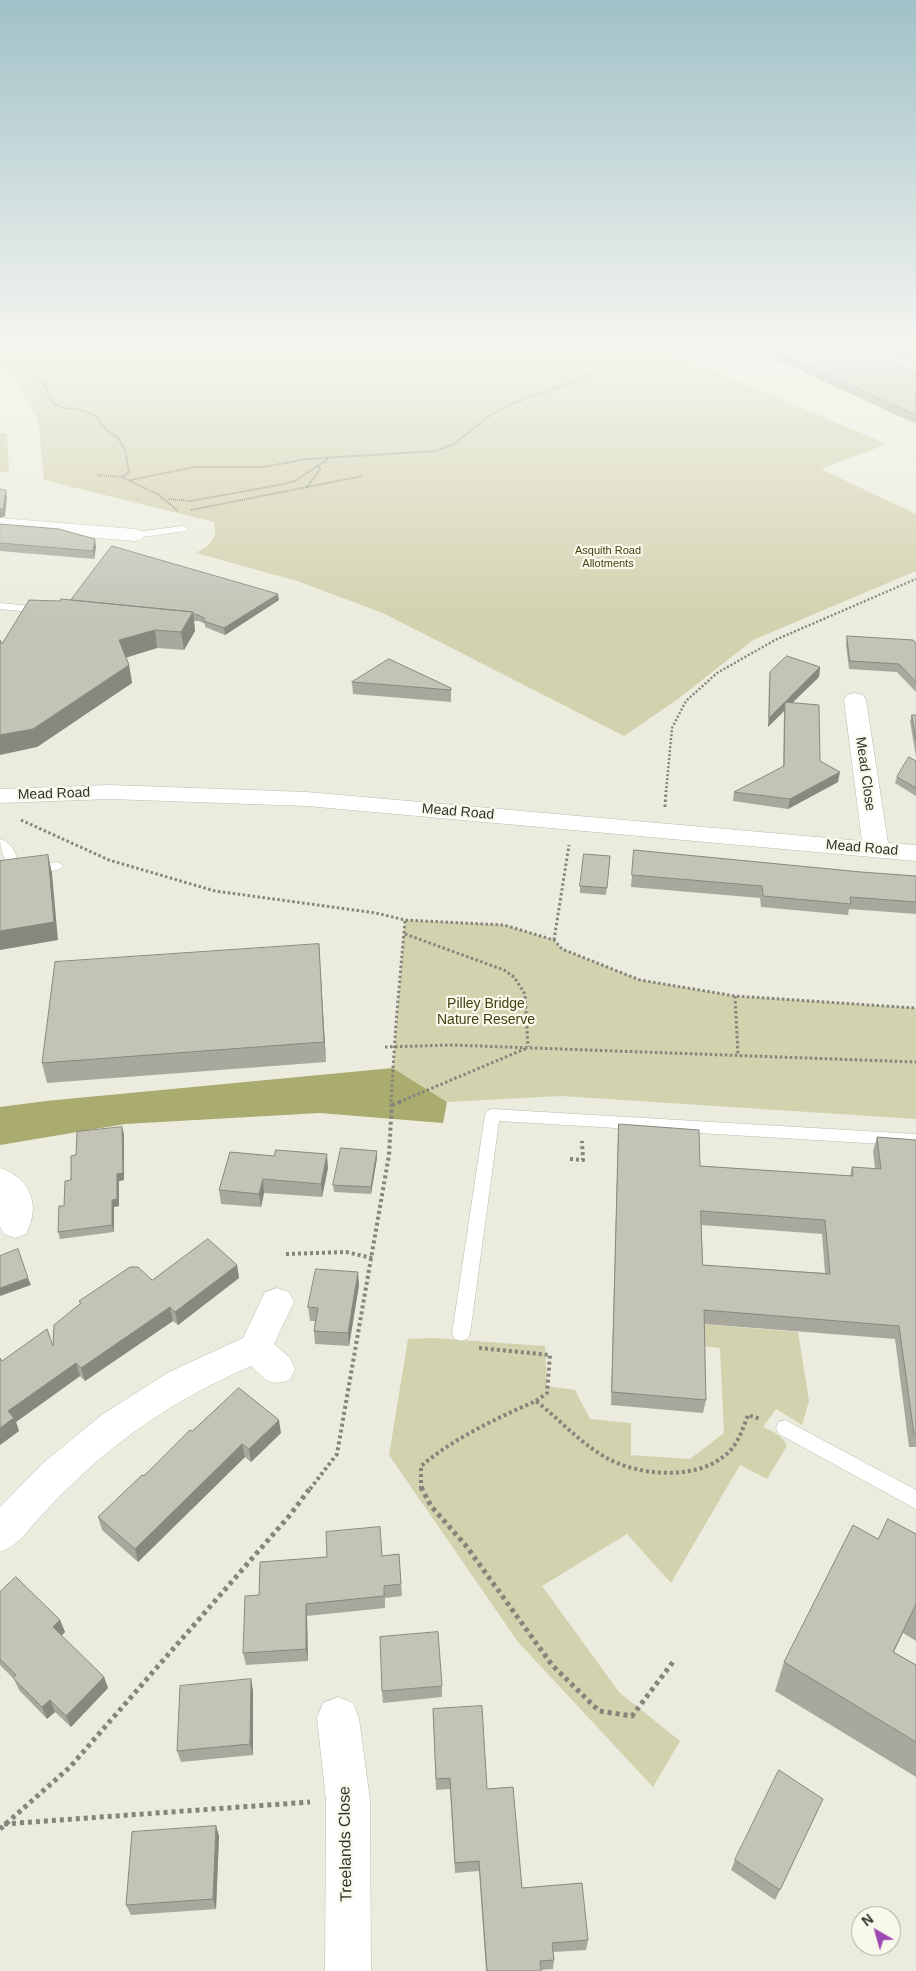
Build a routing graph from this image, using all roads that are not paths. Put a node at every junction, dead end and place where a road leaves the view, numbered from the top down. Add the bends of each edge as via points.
1 (0, 524) edge
2 (183, 529) dead end
3 (135, 535) joint
4 (0, 606) edge
5 (50, 611) edge
6 (855, 700) dead end
7 (0, 796) edge
8 (0, 843) edge
9 (876, 849) junction
10 (916, 852) edge
11 (58, 866) dead end
12 (14, 872) junction
13 (0, 874) edge
14 (916, 1140) edge
15 (0, 1180) edge
16 (15, 1225) dead end
17 (277, 1302) dead end
18 (462, 1334) dead end
19 (785, 1428) road end
20 (916, 1500) edge
21 (0, 1534) edge
22 (338, 1718) dead end
23 (348, 1971) edge

1 - 3 street
2 - 3 lane
4 - 5 lane
6 - 9 street, Mead Close
7 - 9 street, Mead Road via 110,792 307,798
8 - 12 lane via 11,857
9 - 10 street, Mead Road
11 - 12 lane
12 - 13 lane
14 - 18 lane via 492,1115
15 - 16 street via 14,1190 18,1204
17 - 21 street via 267,1359 217,1364 144,1404 63,1466
19 - 20 lane
22 - 23 street, Treelands Close via 348,1800

